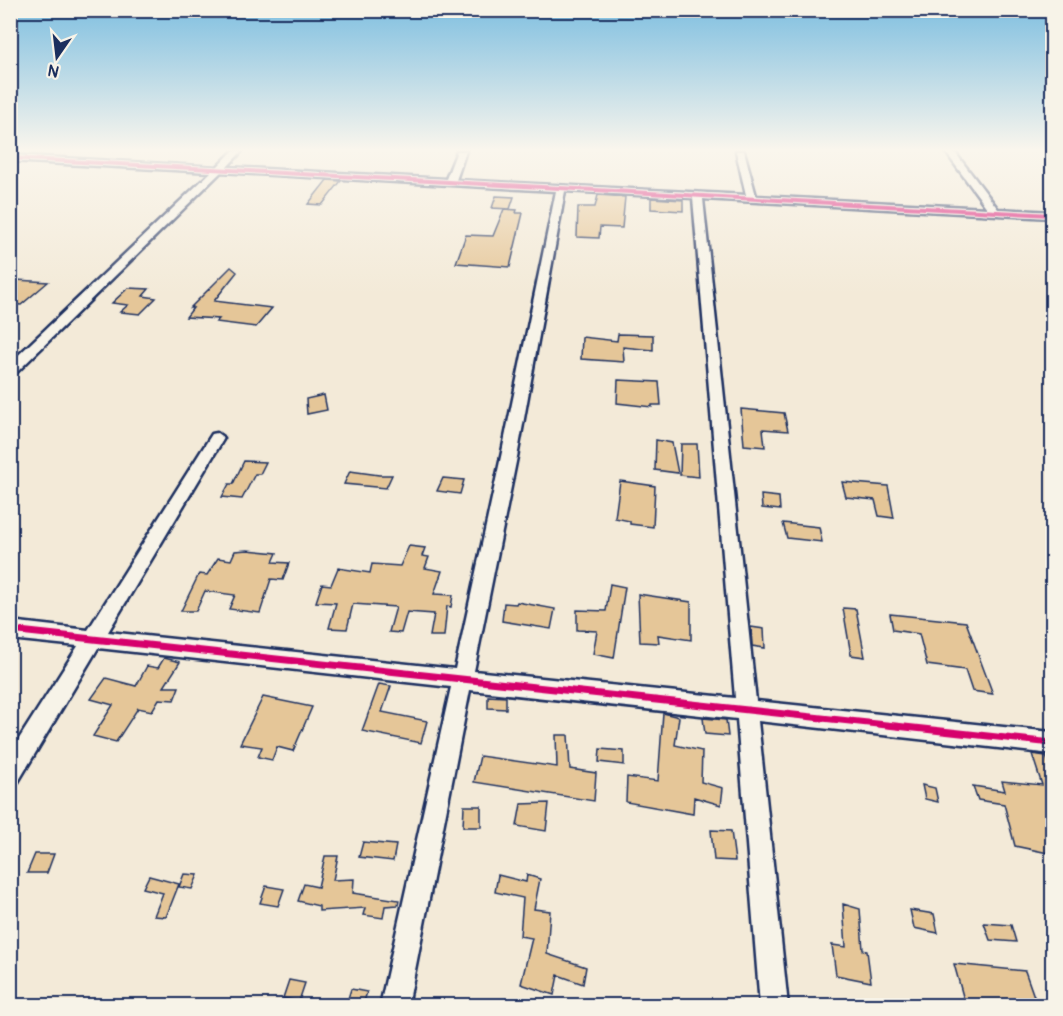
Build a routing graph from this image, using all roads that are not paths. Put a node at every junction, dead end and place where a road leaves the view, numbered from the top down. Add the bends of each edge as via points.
1 (189, 198) edge
2 (559, 198) edge
3 (698, 198) edge
4 (741, 198) edge
5 (985, 198) edge
6 (752, 199) joint
7 (995, 212) junction
8 (1053, 215) edge
9 (10, 371) edge
10 (217, 438) dead end
11 (10, 630) edge
12 (93, 639) junction
13 (462, 679) junction
14 (746, 710) junction
15 (1053, 743) edge
16 (10, 774) edge
17 (394, 1005) edge
18 (774, 1005) edge

1 - 9 street
2 - 13 street
3 - 14 street
4 - 6 street
5 - 7 street
6 - 7 street
7 - 8 street
10 - 12 street
11 - 12 street
12 - 13 street
12 - 16 street
13 - 14 street
13 - 17 street
14 - 15 street
14 - 18 street

